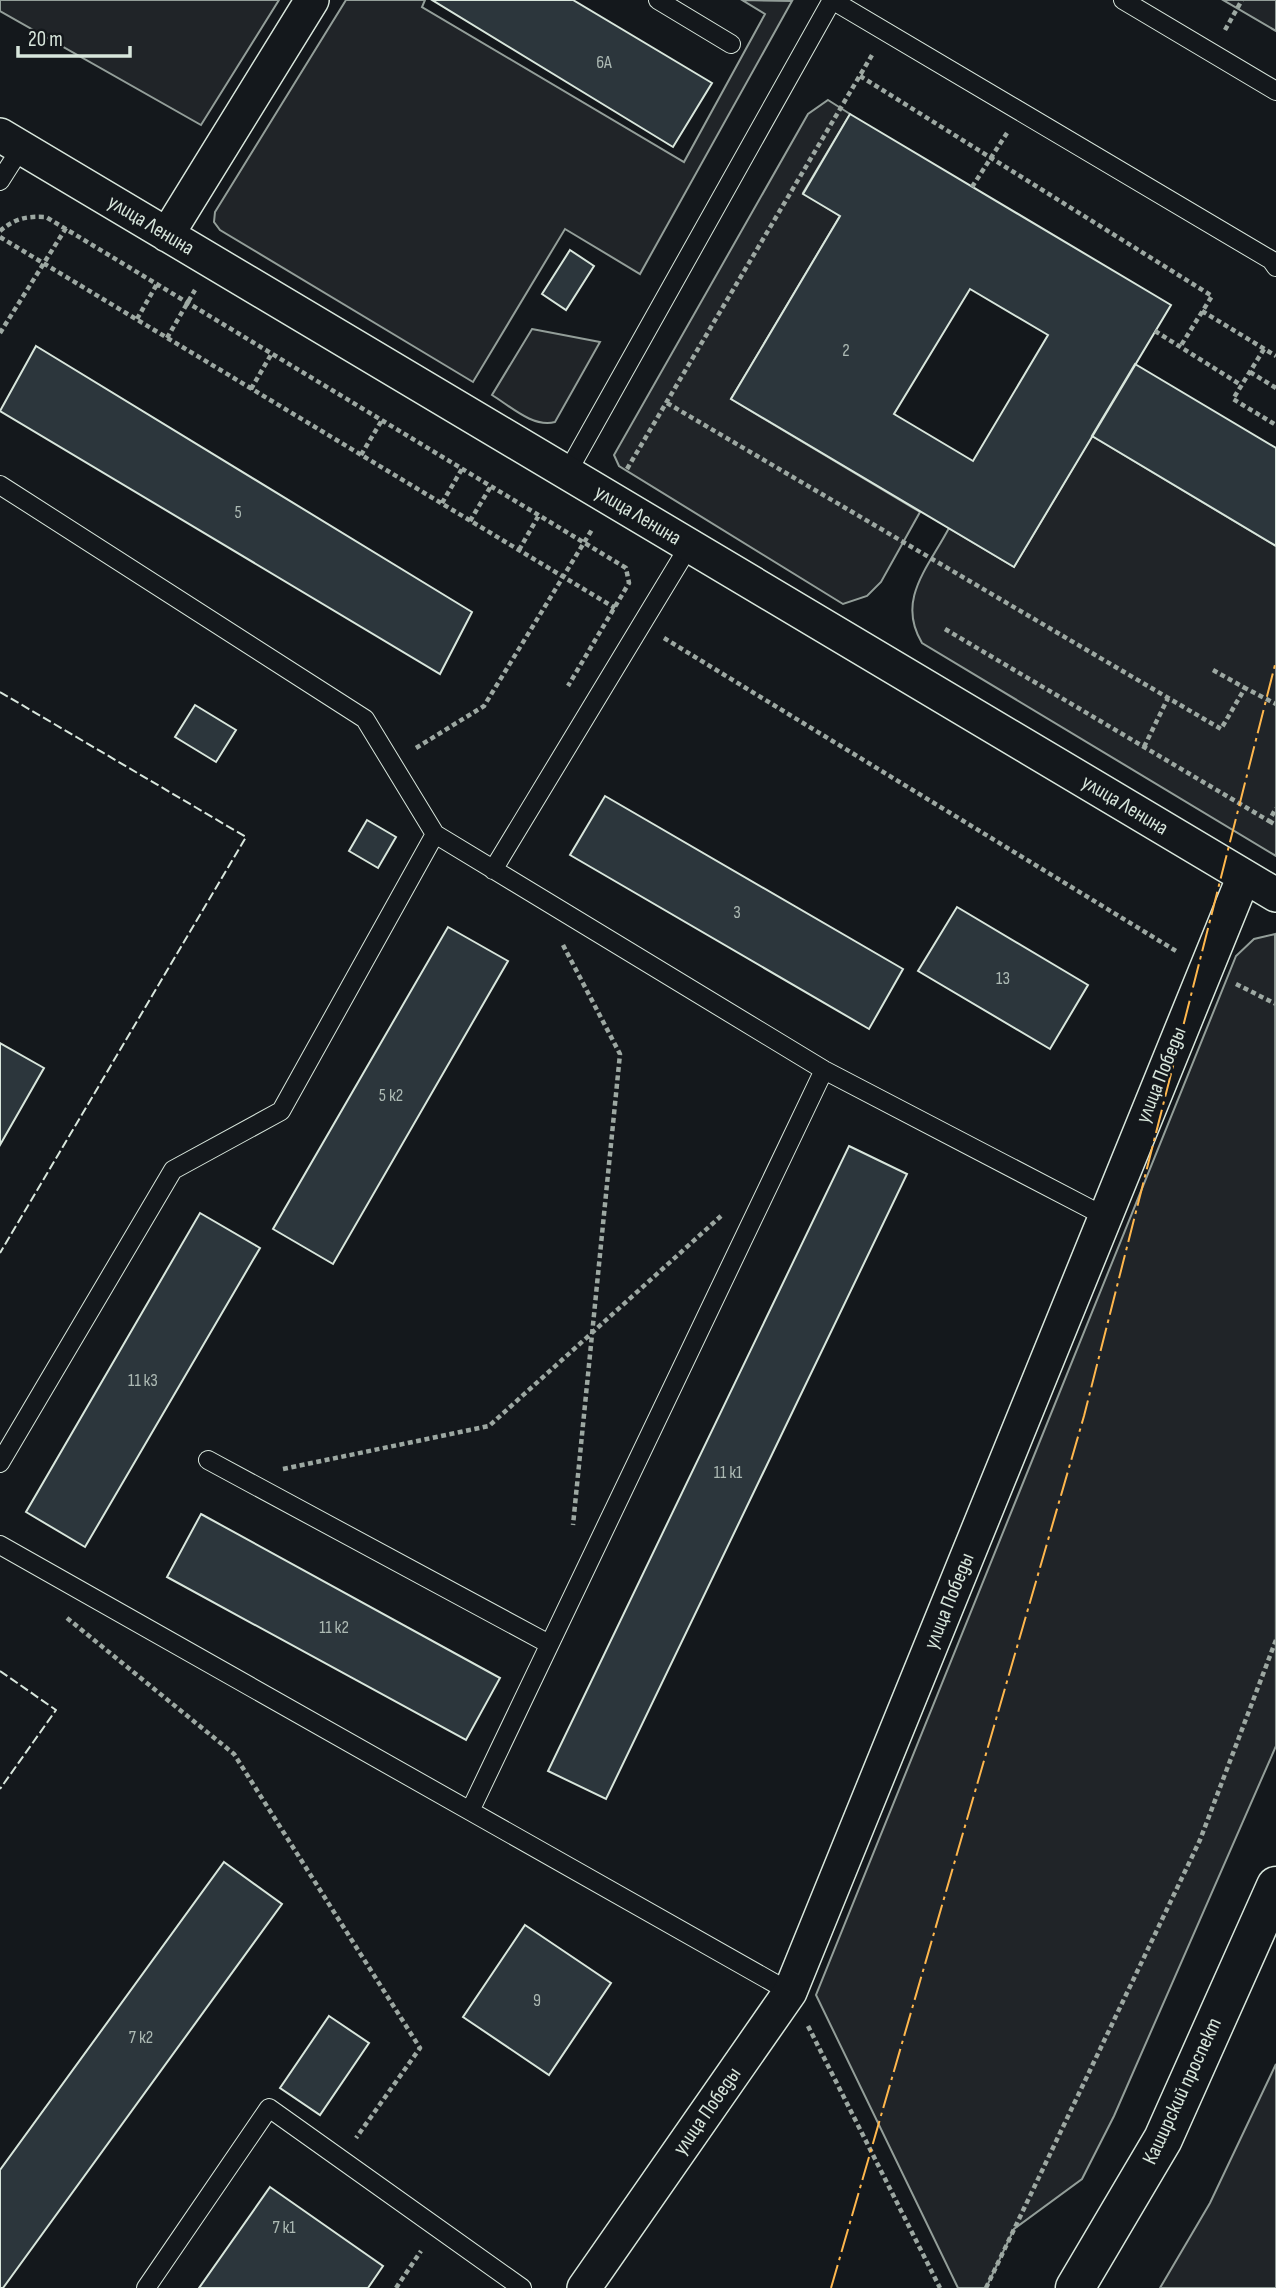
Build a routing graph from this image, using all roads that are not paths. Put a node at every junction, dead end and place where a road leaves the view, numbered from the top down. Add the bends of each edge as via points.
1 (312, 0) edge
2 (658, 0) edge
3 (832, 0) edge
4 (1123, 0) edge
5 (731, 44) dead end
6 (1276, 91) edge
7 (10, 141) edge
8 (0, 181) edge
9 (167, 235) junction
10 (1276, 267) edge
11 (567, 473) junction
12 (0, 485) edge
13 (690, 546) junction
14 (435, 834) junction
15 (493, 870) junction
16 (1244, 876) junction
17 (1276, 895) edge
18 (824, 1070) junction
19 (1104, 1216) junction
20 (208, 1460) dead end
21 (0, 1463) edge
22 (0, 1545) edge
23 (549, 1644) junction
24 (470, 1811) junction
25 (1276, 1886) edge
26 (790, 1992) junction
27 (146, 2288) edge
28 (522, 2288) edge
29 (584, 2288) edge
30 (1075, 2288) edge

1 - 9 street
2 - 5 lane
3 - 10 lane via 1262,254
3 - 11 lane
4 - 6 lane
7 - 8 lane
7 - 9 street, улица Ленина
9 - 11 street, улица Ленина
11 - 13 street, улица Ленина
12 - 14 lane via 365,719
13 - 15 lane
13 - 16 street, улица Ленина
14 - 15 lane
14 - 21 lane via 281,1111 173,1170
15 - 18 lane
16 - 17 street, улица Ленина
16 - 19 street, улица Победы
18 - 19 lane
18 - 23 lane
19 - 26 street, улица Победы
20 - 23 lane
22 - 24 lane
23 - 24 lane
24 - 26 lane
25 - 30 main road, Каширский проспект via 1163,2139
26 - 29 street, улица Победы
27 - 28 lane via 269,2108

